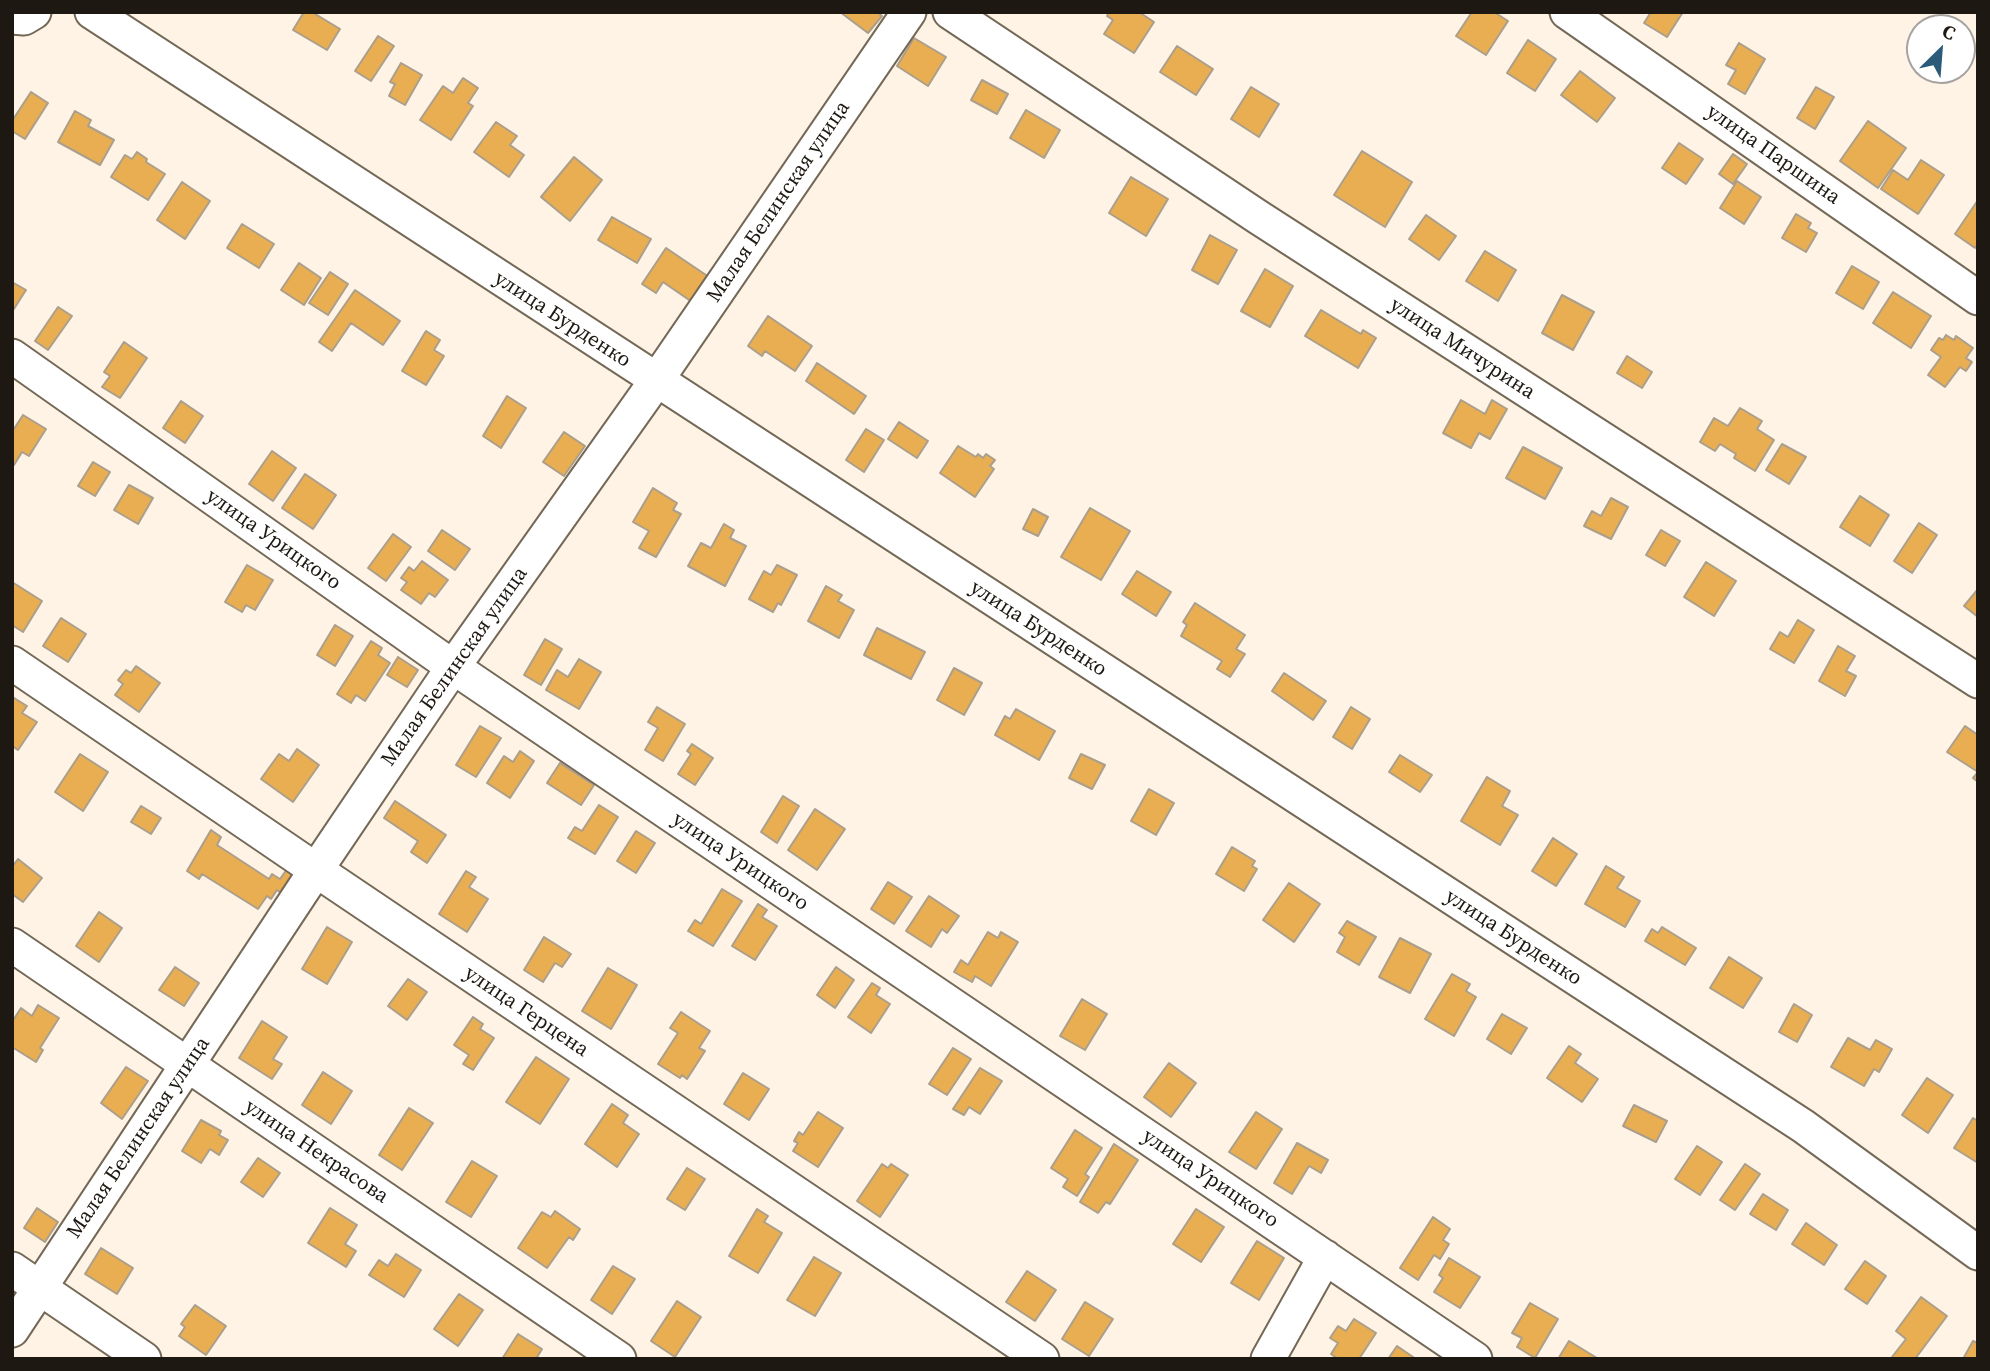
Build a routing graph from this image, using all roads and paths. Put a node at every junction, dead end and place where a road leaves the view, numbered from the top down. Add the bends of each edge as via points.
1 (34, 12) edge
2 (92, 12) edge
3 (909, 12) edge
4 (950, 12) edge
5 (1567, 12) edge
6 (12, 17) edge
7 (1978, 298) edge
8 (12, 356) edge
9 (656, 381) junction
10 (12, 663) edge
11 (453, 667) junction
12 (1978, 681) edge
13 (316, 870) junction
14 (12, 946) edge
15 (188, 1065) junction
16 (1978, 1254) edge
17 (1325, 1256) junction
18 (12, 1269) edge
19 (40, 1287) junction
20 (12, 1330) edge
21 (144, 1359) edge
22 (619, 1359) edge
23 (1042, 1359) edge
24 (1268, 1359) edge
25 (1475, 1359) edge

1 - 6 street via 24,18
2 - 9 street, улица Бурденко
3 - 9 street, Малая Белинская улица
4 - 12 street, улица Мичурина via 1269,225
5 - 7 street, улица Паршина
8 - 11 street, улица Урицкого
9 - 11 street, Малая Белинская улица
9 - 16 street, улица Бурденко via 1803,1126
10 - 13 street, улица Герцена
11 - 13 street, Малая Белинская улица
11 - 17 street, улица Урицкого
13 - 15 street, Малая Белинская улица
13 - 23 street, улица Герцена
14 - 15 street, улица Некрасова
15 - 19 street, Малая Белинская улица
15 - 22 street, улица Некрасова
17 - 24 street
17 - 25 street, улица Урицкого
18 - 19 street
19 - 20 street, Малая Белинская улица
19 - 21 street

